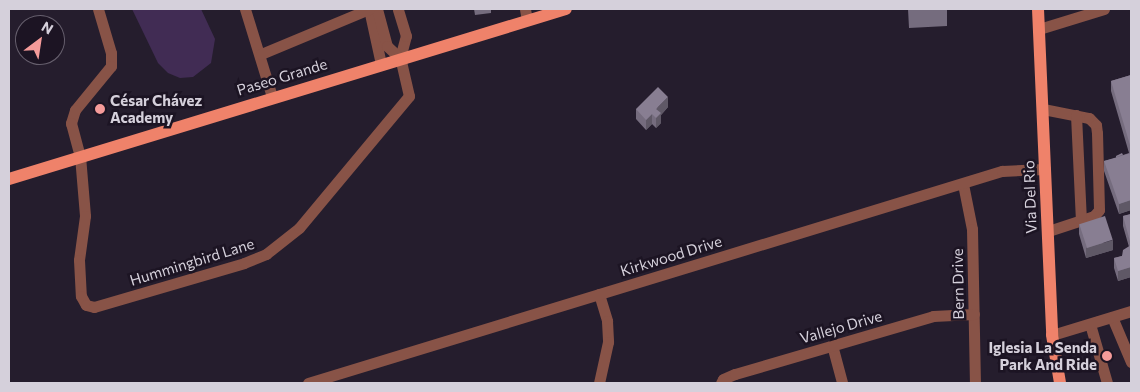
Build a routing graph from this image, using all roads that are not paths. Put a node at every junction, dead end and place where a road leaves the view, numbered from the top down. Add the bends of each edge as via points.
1 (98, 9) edge
2 (245, 9) edge
3 (369, 9) edge
4 (377, 9) edge
5 (398, 9) edge
6 (566, 9) edge
7 (1038, 9) edge
8 (1104, 9) edge
9 (526, 15) edge
10 (1039, 28) junction
11 (261, 54) junction
12 (400, 58) junction
13 (381, 64) junction
14 (272, 97) junction
15 (1042, 109) junction
16 (1076, 115) junction
17 (80, 156) junction
18 (1045, 168) junction
19 (9, 179) edge
20 (963, 184) junction
21 (1081, 220) junction
22 (1048, 231) junction
23 (599, 294) junction
24 (1131, 311) edge
25 (974, 314) junction
26 (1112, 317) junction
27 (1090, 324) junction
28 (1052, 334) junction
29 (832, 345) junction
30 (1131, 362) edge
31 (308, 383) edge
32 (599, 383) edge
33 (721, 383) edge
34 (842, 383) edge
35 (976, 383) edge
36 (1060, 383) edge
37 (1107, 383) edge

1 - 17 street via 111,52 111,66 75,110 71,123
2 - 11 street
3 - 11 street
3 - 13 street
4 - 12 street via 387,46
5 - 12 street via 406,36
6 - 9 main road, Paseo Grande
7 - 10 main road, Via Del Rio
8 - 10 street
9 - 12 main road, Paseo Grande
10 - 15 main road, Via Del Rio
11 - 14 street
12 - 13 main road, Paseo Grande
12 - 17 street, Hummingbird Lane via 409,96 284,242 244,263 94,307 86,305 81,296 79,260 85,216
13 - 14 main road, Paseo Grande
14 - 17 main road, Paseo Grande
15 - 16 street
15 - 18 main road, Via Del Rio
16 - 21 street
16 - 21 street via 1094,122 1097,133 1099,210
17 - 19 main road, Paseo Grande
18 - 20 street, Kirkwood Drive via 1002,171
18 - 22 main road, Via Del Rio
20 - 23 street, Kirkwood Drive
20 - 25 street, Bern Drive via 972,229
21 - 22 street
22 - 28 main road, Via Del Rio
23 - 31 street, Kirkwood Drive
23 - 32 street via 607,321 608,342
24 - 26 street
25 - 29 street, Vallejo Drive via 933,316
25 - 35 street, Bern Drive
26 - 27 street
26 - 30 street
27 - 28 street
27 - 37 street
28 - 36 main road, Via Del Rio
29 - 33 street, Vallejo Drive via 735,374
29 - 34 street

